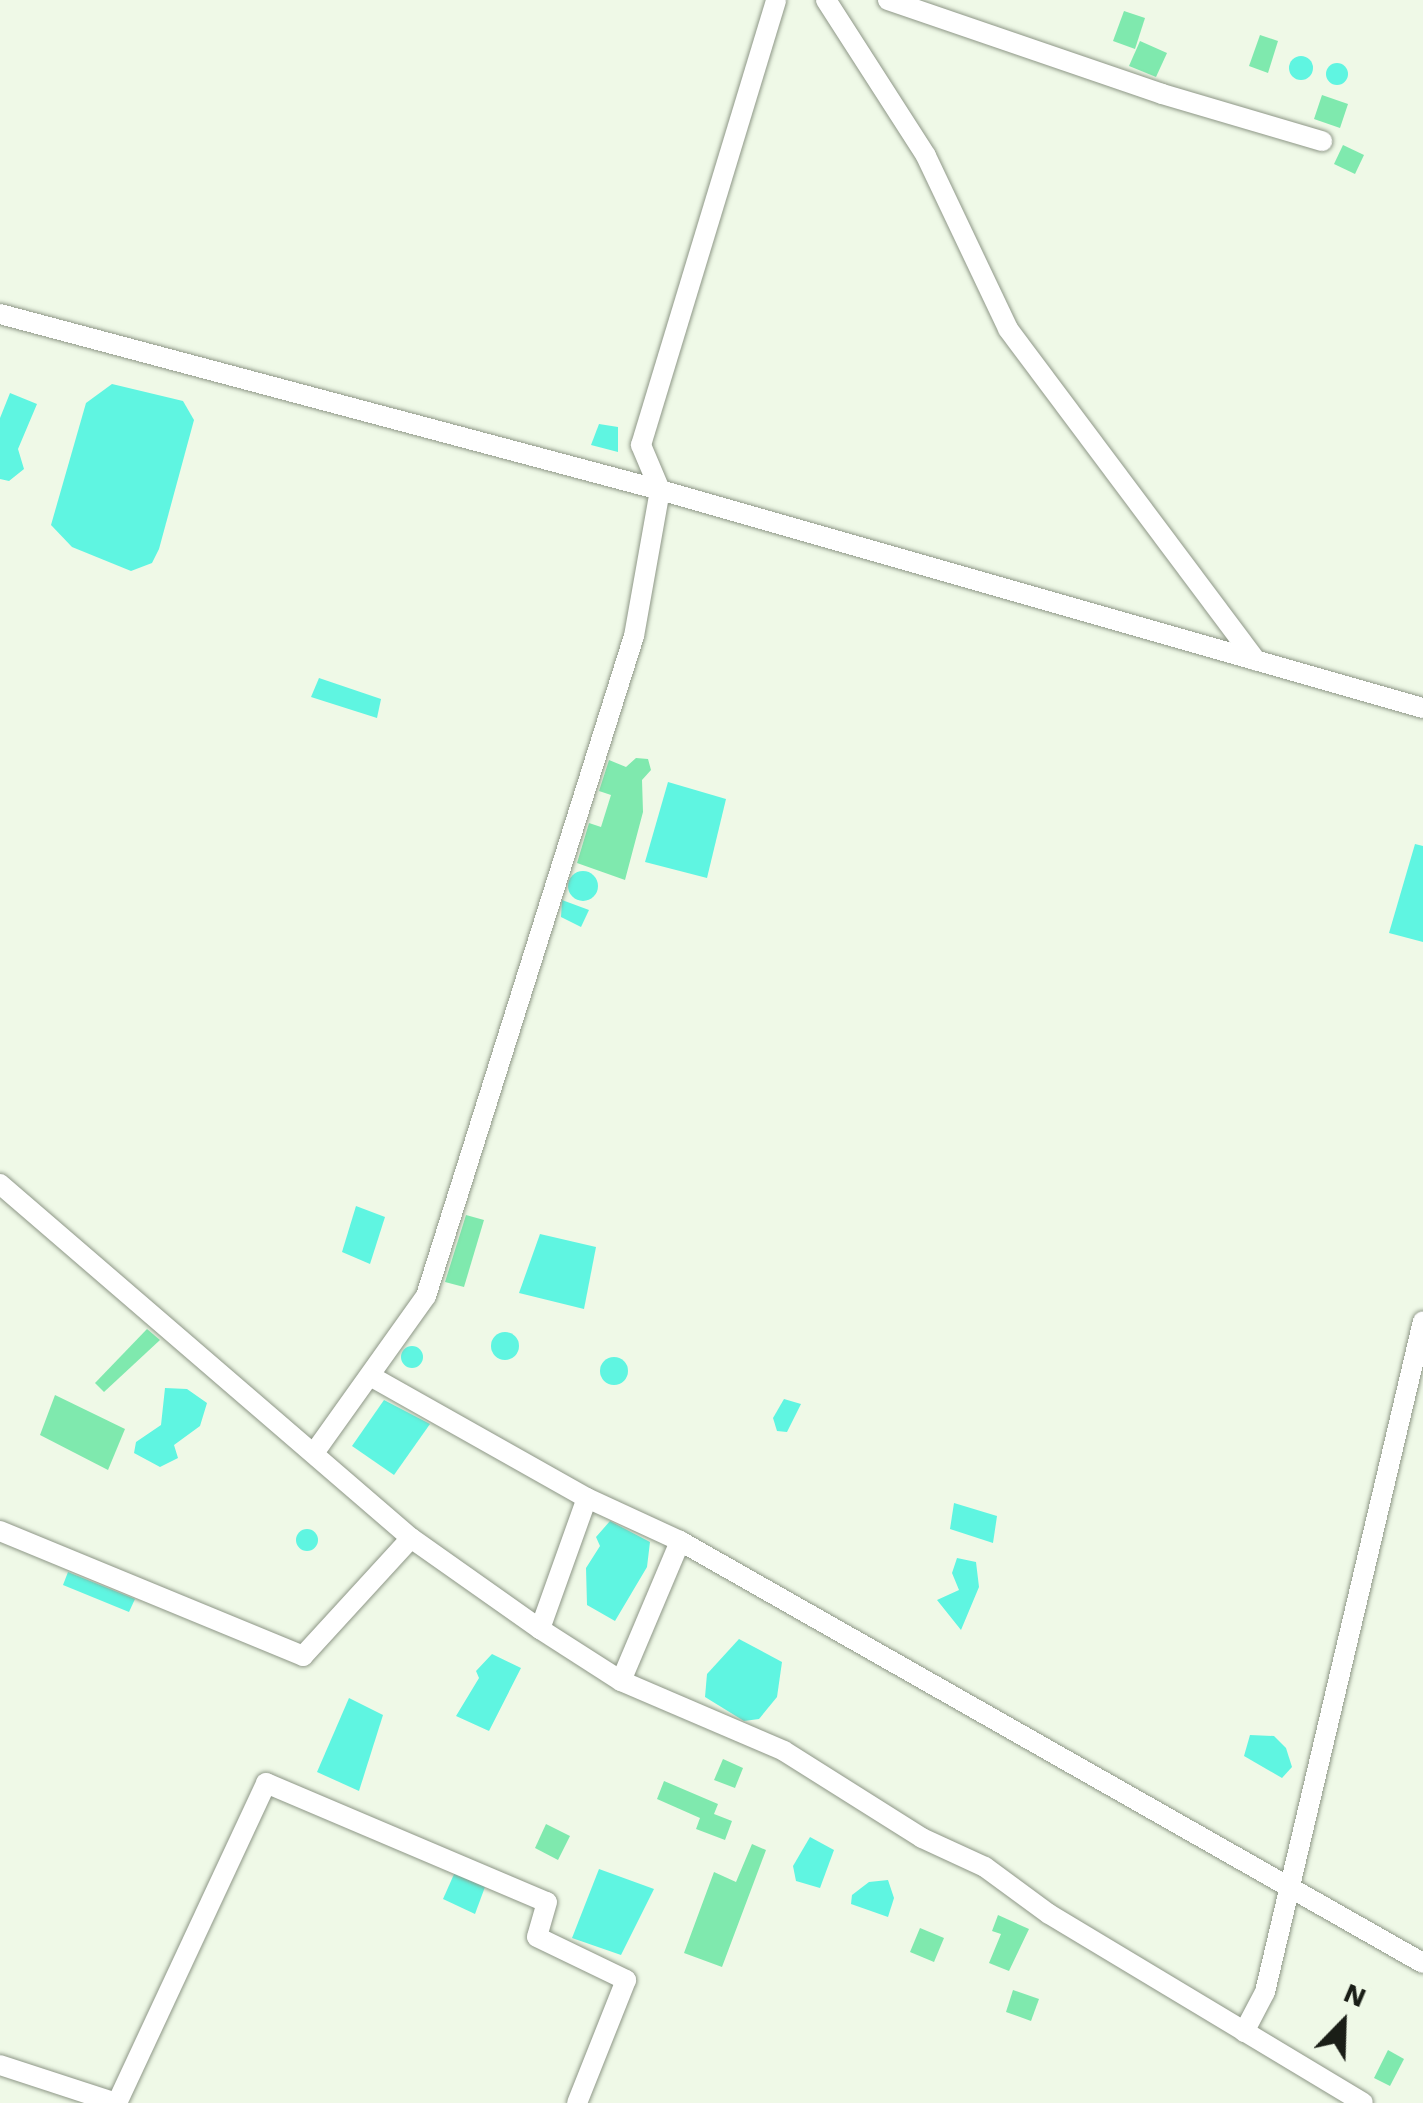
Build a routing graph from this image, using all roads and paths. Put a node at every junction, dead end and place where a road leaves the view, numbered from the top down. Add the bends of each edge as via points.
1 (776, 0) edge
2 (826, 0) edge
3 (888, 0) edge
4 (1322, 140) dead end
5 (0, 314) edge
6 (660, 490) junction
7 (1256, 661) junction
8 (1423, 708) edge
9 (0, 1184) edge
10 (1423, 1321) edge
11 (372, 1376) junction
12 (314, 1453) junction
13 (587, 1498) junction
14 (0, 1531) edge
15 (411, 1538) junction
16 (680, 1541) junction
17 (540, 1629) junction
18 (621, 1681) junction
19 (1288, 1892) junction
20 (1423, 1963) edge
21 (1244, 2032) junction
22 (0, 2065) edge
23 (116, 2103) edge
24 (577, 2103) edge
25 (1363, 2103) edge

1 - 6 street via 641,444
2 - 7 street via 926,156 1008,329
3 - 4 street via 1162,94
5 - 6 street
6 - 7 street
6 - 11 street via 634,636 426,1296
7 - 8 street
9 - 12 street
10 - 19 street
11 - 12 street
11 - 13 street
12 - 15 street
13 - 16 street
13 - 17 street
14 - 15 street via 302,1656
15 - 17 street
16 - 18 street
16 - 19 street
17 - 18 street
18 - 21 street via 784,1751 922,1838 985,1867 1048,1914
19 - 20 street
19 - 21 street via 1264,1992
21 - 25 street
22 - 23 street
23 - 24 street via 266,1783 546,1902 537,1937 626,1980

